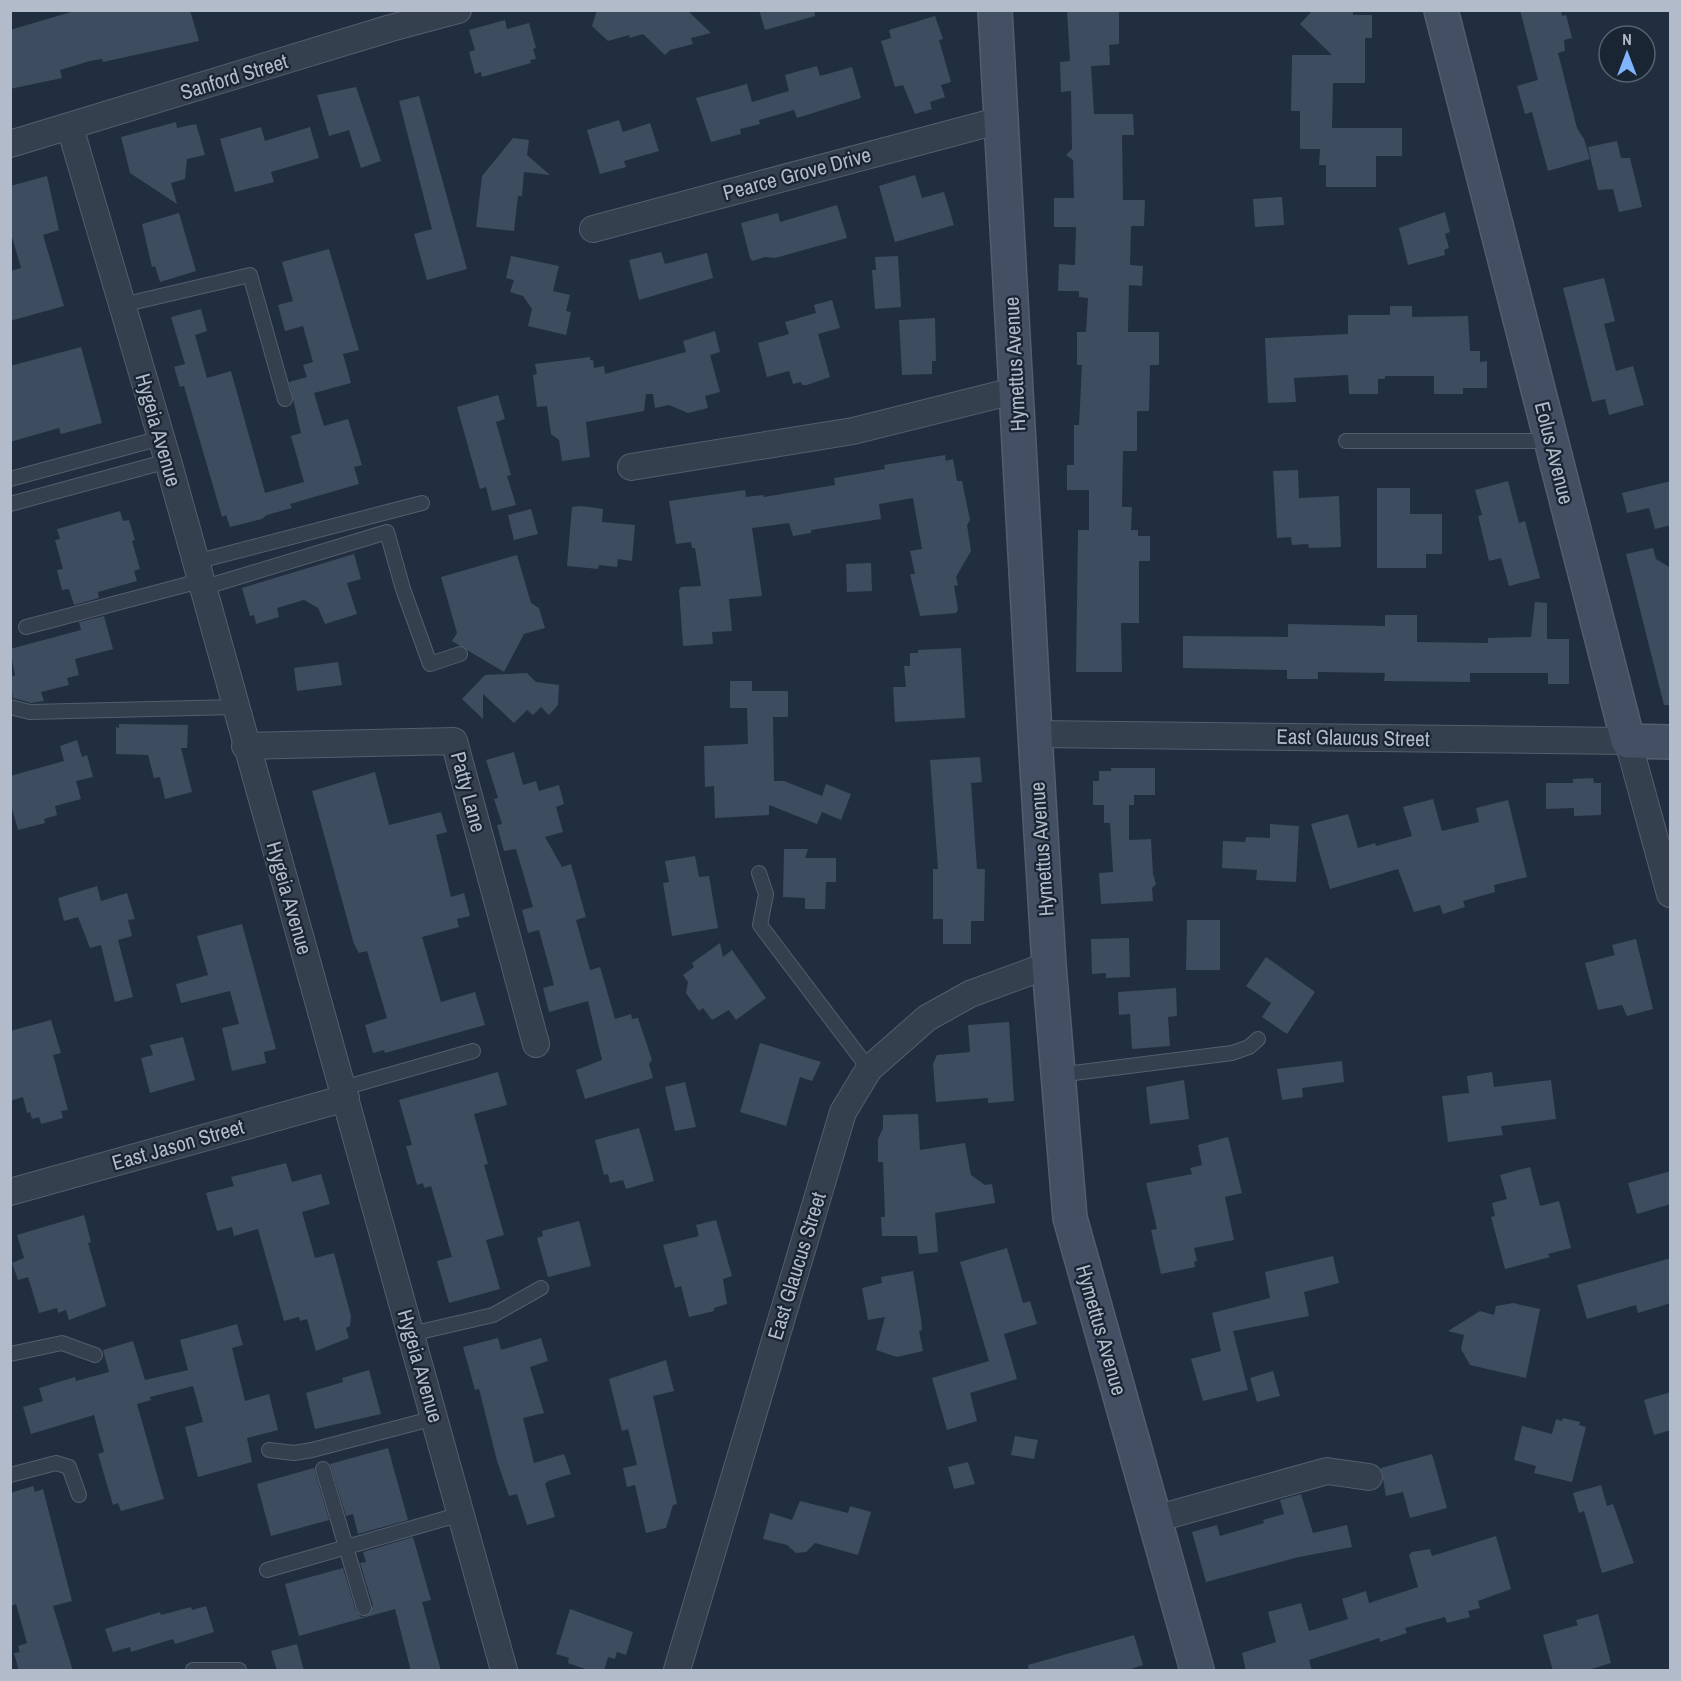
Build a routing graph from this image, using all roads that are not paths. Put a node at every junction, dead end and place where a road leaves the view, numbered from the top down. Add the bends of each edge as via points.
1 (458, 10) edge
2 (995, 10) edge
3 (1441, 10) edge
4 (389, 19) edge
5 (1001, 120) junction
6 (70, 127) junction
7 (10, 144) edge
8 (593, 229) dead end
9 (122, 305) junction
10 (1017, 390) junction
11 (285, 399) dead end
12 (1346, 441) dead end
13 (1551, 441) junction
14 (164, 449) junction
15 (631, 466) dead end
16 (10, 479) edge
17 (422, 503) dead end
18 (10, 504) edge
19 (199, 577) junction
20 (26, 627) dead end
21 (460, 654) dead end
22 (10, 707) edge
23 (235, 707) junction
24 (1035, 734) junction
25 (1628, 741) junction
26 (1671, 742) edge
27 (245, 746) junction
28 (759, 873) dead end
29 (1671, 894) edge
30 (1049, 965) junction
31 (1258, 1039) dead end
32 (536, 1044) dead end
33 (473, 1051) dead end
34 (869, 1069) junction
35 (1058, 1075) junction
36 (345, 1093) junction
37 (10, 1192) edge
38 (541, 1288) dead end
39 (411, 1334) junction
40 (10, 1354) edge
41 (95, 1355) dead end
42 (435, 1418) junction
43 (269, 1450) dead end
44 (323, 1469) dead end
45 (10, 1475) edge
46 (1369, 1477) dead end
47 (79, 1495) dead end
48 (461, 1514) junction
49 (1155, 1519) junction
50 (346, 1547) junction
51 (267, 1570) dead end
52 (364, 1608) dead end
53 (193, 1671) edge
54 (239, 1671) edge
55 (504, 1671) edge
56 (677, 1671) edge
57 (1197, 1671) edge

1 - 4 street, Sanford Street
2 - 5 street, Hymettus Avenue
3 - 13 street, Eolus Avenue
4 - 6 street, Sanford Street
5 - 8 street, Pearce Grove Drive
5 - 10 street, Hymettus Avenue
6 - 7 street, Sanford Street
6 - 9 street, Hygeia Avenue
9 - 11 lane via 250,275
9 - 14 street, Hygeia Avenue
10 - 15 street via 853,431
10 - 24 street, Hymettus Avenue
12 - 13 lane
13 - 25 street, Eolus Avenue
14 - 16 lane
14 - 18 lane
14 - 19 street, Hygeia Avenue
17 - 19 lane
19 - 20 lane
19 - 21 lane via 387,532 430,664
19 - 23 street, Hygeia Avenue
22 - 23 lane via 30,712
23 - 27 street, Hygeia Avenue
24 - 25 street, East Glaucus Street
24 - 30 street, Hymettus Avenue
25 - 26 street, East Glaucus Street
25 - 29 street, Eolus Avenue
27 - 32 street, Patty Lane via 454,741
27 - 36 street, Hygeia Avenue
28 - 34 lane via 766,894 760,925
30 - 34 street, East Glaucus Street via 970,994 927,1018
30 - 35 street, Hymettus Avenue
31 - 35 lane via 1250,1047 1232,1053
33 - 36 lane
34 - 56 street, East Glaucus Street via 843,1112
35 - 49 street, Hymettus Avenue via 1070,1218
36 - 37 street, East Jason Street
36 - 39 street, Hygeia Avenue
38 - 39 lane via 493,1315
39 - 42 street, Hygeia Avenue
40 - 41 lane via 62,1342
42 - 43 lane via 294,1454
42 - 48 street, Hygeia Avenue
44 - 50 lane
45 - 47 lane via 56,1463 69,1467
46 - 49 street via 1327,1471
48 - 50 lane
48 - 55 street, Hygeia Avenue
49 - 57 street, Hymettus Avenue
50 - 51 lane
50 - 52 lane
53 - 54 lane

